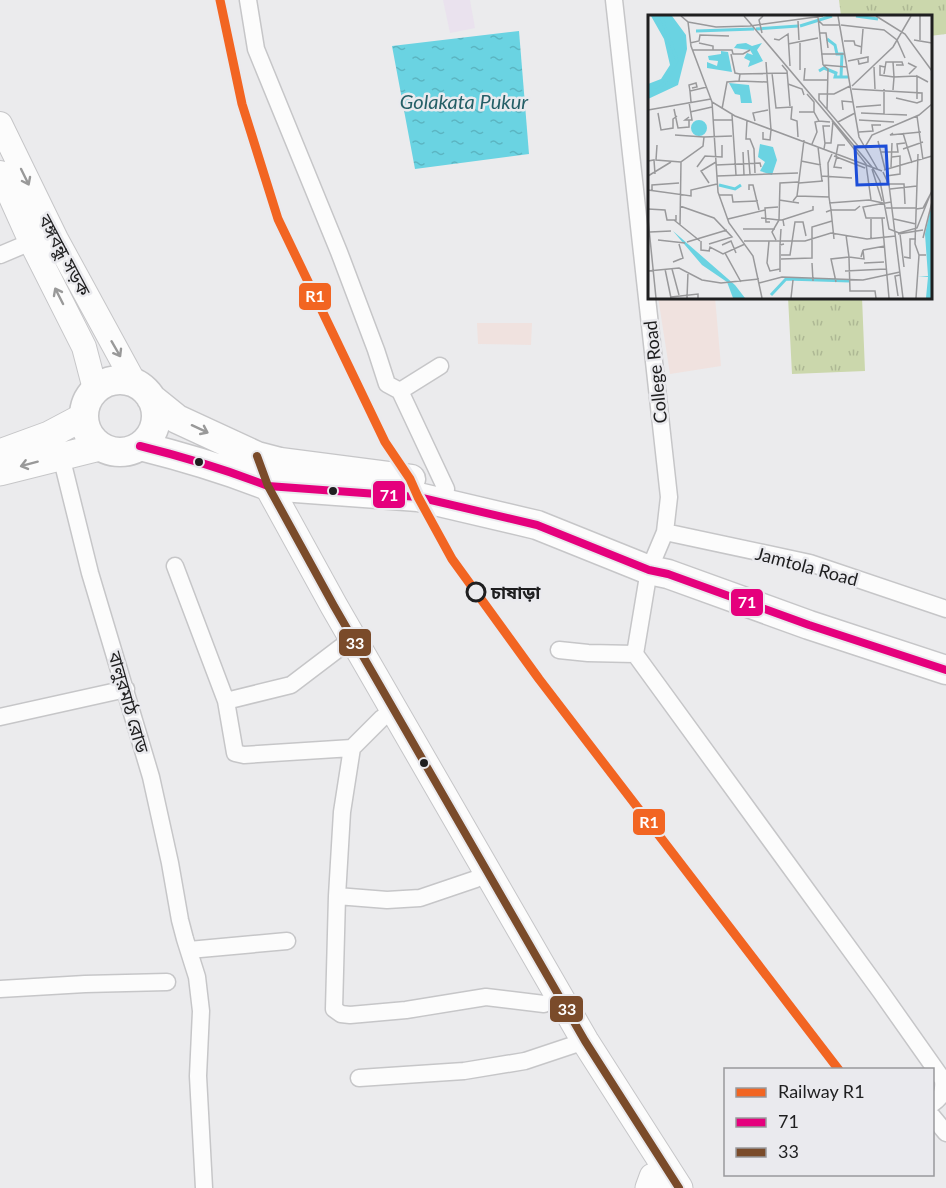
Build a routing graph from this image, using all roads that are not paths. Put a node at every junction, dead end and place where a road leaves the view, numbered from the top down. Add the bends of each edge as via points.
1 (248, 0) edge
2 (614, 0) edge
3 (0, 124) edge
4 (0, 173) edge
5 (31, 242) junction
6 (0, 255) edge
7 (440, 366) dead end
8 (95, 389) junction
9 (143, 391) junction
10 (400, 391) junction
11 (83, 417) junction
12 (140, 446) junction
13 (100, 447) junction
14 (0, 453) edge
15 (61, 456) junction
16 (0, 472) edge
17 (257, 473) junction
18 (446, 489) junction
19 (666, 532) junction
20 (175, 566) dead end
21 (656, 568) junction
22 (946, 609) edge
23 (341, 647) junction
24 (559, 650) dead end
25 (635, 654) junction
26 (946, 670) edge
27 (126, 689) junction
28 (226, 701) junction
29 (0, 717) edge
30 (382, 718) junction
31 (352, 748) junction
32 (476, 879) junction
33 (338, 896) junction
34 (287, 941) dead end
35 (189, 950) junction
36 (167, 982) dead end
37 (0, 989) edge
38 (544, 1004) junction
39 (579, 1044) junction
40 (359, 1078) dead end
41 (934, 1103) edge
42 (934, 1117) edge
43 (946, 1133) edge
44 (654, 1184) edge
45 (204, 1188) edge
46 (679, 1188) edge

1 - 10 street via 256,49 339,252 387,384
2 - 19 street, College Road via 669,497
3 -> 9 main road, বঙ্গবন্ধু সড়ক via 56,239
4 - 5 main road, বঙ্গবন্ধু সড়ক
5 - 6 street
8 -> 5 main road, বঙ্গবন্ধু সড়ক via 84,347
7 - 10 street
8 - 9 highway via 119,380
8 - 11 highway via 86,402
9 - 12 highway via 155,408 156,419 154,429
9 -> 17 highway
10 - 18 street
11 - 13 highway via 85,429
11 - 14 main road
12 - 13 highway via 120,453
12 - 17 highway
13 - 15 main road
15 -> 16 main road
15 - 27 street, বালুরমাঠ রোড via 90,573
17 - 18 highway via 280,462 410,479
17 - 21 highway via 418,497 537,525
17 - 23 main road
17 - 39 main road
18 - 21 highway via 545,513
19 - 21 street, College Road
19 - 22 street, Jamtola Road via 810,563
20 - 28 street
21 - 25 street, College Road
21 - 26 highway via 808,625
23 - 28 street via 291,684
23 - 30 main road
24 - 25 street
25 - 41 street via 943,1080 944,1089
27 - 29 street
27 - 35 street, বালুরমাঠ রোড via 151,777
28 - 31 street via 235,753
30 - 31 street
30 - 32 main road
31 - 33 street via 342,812
32 - 33 street via 420,898
32 - 38 main road
33 - 38 street via 334,1009 340,1014 406,1010 486,997
34 - 35 street
35 - 45 street, বালুরমাঠ রোড via 198,976 201,1011 198,1076
36 - 37 street
38 - 39 main road
39 - 40 street via 525,1061 464,1071
39 - 44 main road
39 - 46 main road
42 - 43 street

